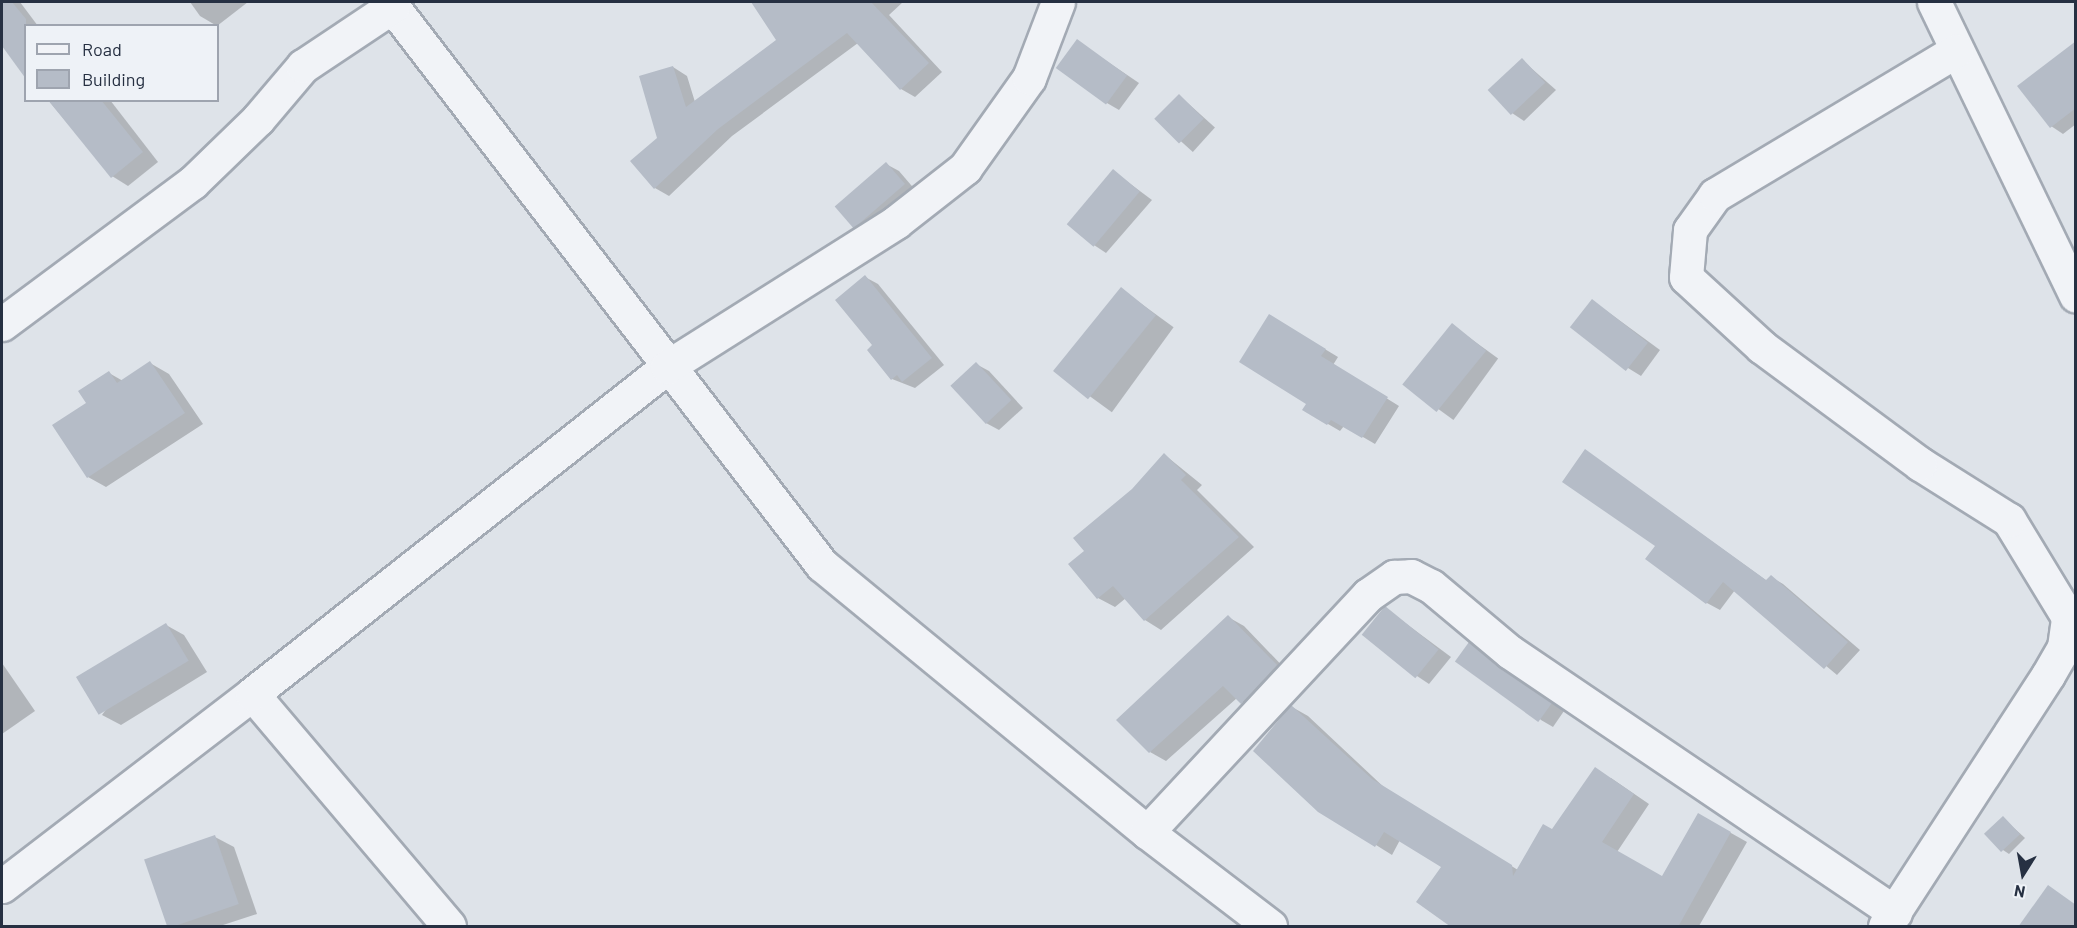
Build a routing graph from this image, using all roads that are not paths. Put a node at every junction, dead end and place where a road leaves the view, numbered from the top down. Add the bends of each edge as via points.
1 (1058, 2) edge
2 (1934, 2) edge
3 (391, 4) edge
4 (1956, 51) junction
5 (2076, 296) edge
6 (2, 324) edge
7 (667, 367) junction
8 (252, 694) junction
9 (1147, 832) junction
10 (2, 886) edge
11 (1890, 920) edge
12 (449, 927) edge
13 (1270, 927) edge

1 - 7 street via 1029,78 965,168 897,222
2 - 4 street
3 - 6 street via 303,66 258,118 192,183
3 - 7 street
4 - 5 street
4 - 11 street via 1715,195 1690,230 1686,277 1771,353 1920,464 2009,520 2068,617 2064,647 2048,675
7 - 8 street
7 - 9 street via 822,565
8 - 10 street
8 - 12 street
9 - 11 street via 1368,595 1394,577 1411,576 1431,585 1510,652
9 - 13 street

